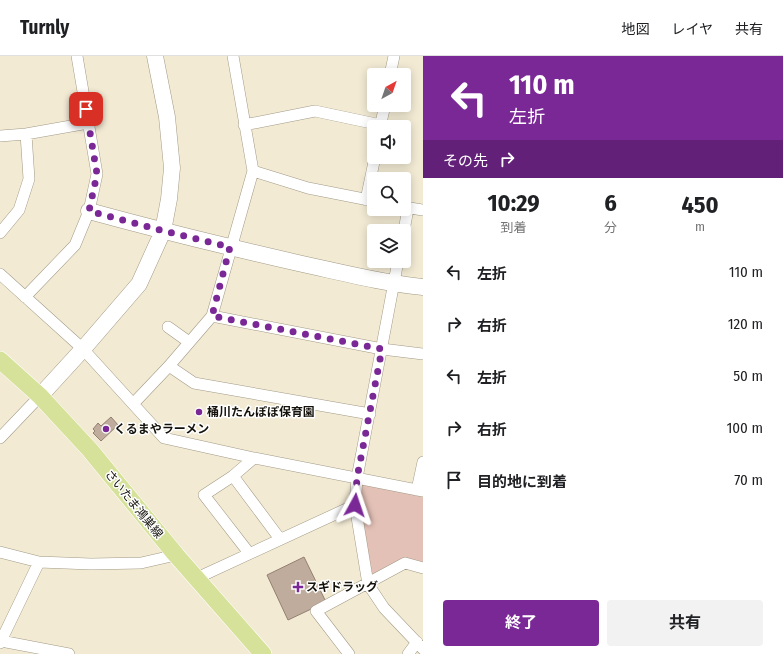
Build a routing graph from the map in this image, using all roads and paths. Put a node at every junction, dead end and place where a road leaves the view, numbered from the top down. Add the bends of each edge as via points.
1 (77, 56) edge
2 (155, 56) edge
3 (233, 56) edge
4 (394, 56) edge
5 (391, 68) edge
6 (88, 123) junction
7 (367, 123) edge
8 (244, 125) junction
9 (26, 134) junction
10 (0, 136) edge
11 (253, 171) junction
12 (367, 199) edge
13 (411, 208) edge
14 (423, 210) edge
15 (89, 211) junction
16 (164, 231) junction
17 (0, 232) edge
18 (230, 247) junction
19 (397, 268) edge
20 (0, 274) edge
21 (394, 284) junction
22 (423, 286) edge
23 (25, 297) junction
24 (212, 316) junction
25 (168, 327) dead end
26 (189, 342) junction
27 (83, 349) junction
28 (382, 349) junction
29 (423, 354) edge
30 (0, 360) edge
31 (169, 366) junction
32 (40, 396) junction
33 (132, 404) junction
34 (370, 414) junction
35 (0, 438) edge
36 (254, 458) junction
37 (423, 462) edge
38 (233, 476) junction
39 (357, 478) junction
40 (420, 491) edge
41 (355, 505) junction
42 (280, 538) junction
43 (0, 552) edge
44 (249, 554) junction
45 (176, 555) junction
46 (39, 562) junction
47 (423, 568) edge
48 (197, 578) junction
49 (368, 584) junction
50 (1, 642) edge
51 (420, 645) edge
52 (69, 654) edge
53 (262, 654) edge
54 (349, 654) edge
55 (408, 654) edge

1 - 6 street
2 - 16 street via 167,117 172,168
3 - 8 street
4 - 5 street
6 - 9 street
6 - 15 street via 97,174
7 - 8 street via 315,111
8 - 11 street
9 - 10 street
9 - 17 street via 29,179 19,210
11 - 12 street via 308,188
11 - 18 street
13 - 14 street
15 - 16 street
15 - 23 street via 75,245
16 - 18 street
16 - 27 street via 139,284
18 - 21 street
18 - 24 street
19 - 21 street
20 - 23 street
21 - 22 street
21 - 28 street
23 - 27 street
24 - 26 street
24 - 28 street
25 - 26 street
26 - 31 street
27 - 32 street
27 - 33 street
28 - 29 street
28 - 34 street
30 - 32 main road, さいたま鴻巣線
31 - 33 street
31 - 34 street via 194,383
32 - 35 street
32 - 45 main road, さいたま鴻巣線 via 90,450
33 - 36 street via 164,438
34 - 39 street
36 - 38 street
36 - 39 street
37 - 40 street
38 - 42 street
38 - 44 street via 204,495
39 - 40 street
39 - 41 street
41 - 42 street
41 - 49 street
42 - 44 street
43 - 46 street
44 - 48 street
45 - 46 street via 141,563
45 - 48 main road, さいたま鴻巣線
46 - 50 street
47 - 49 street via 404,563
48 - 53 main road, さいたま鴻巣線
49 - 51 street via 384,608
49 - 54 street via 316,611
50 - 52 street
51 - 55 street

